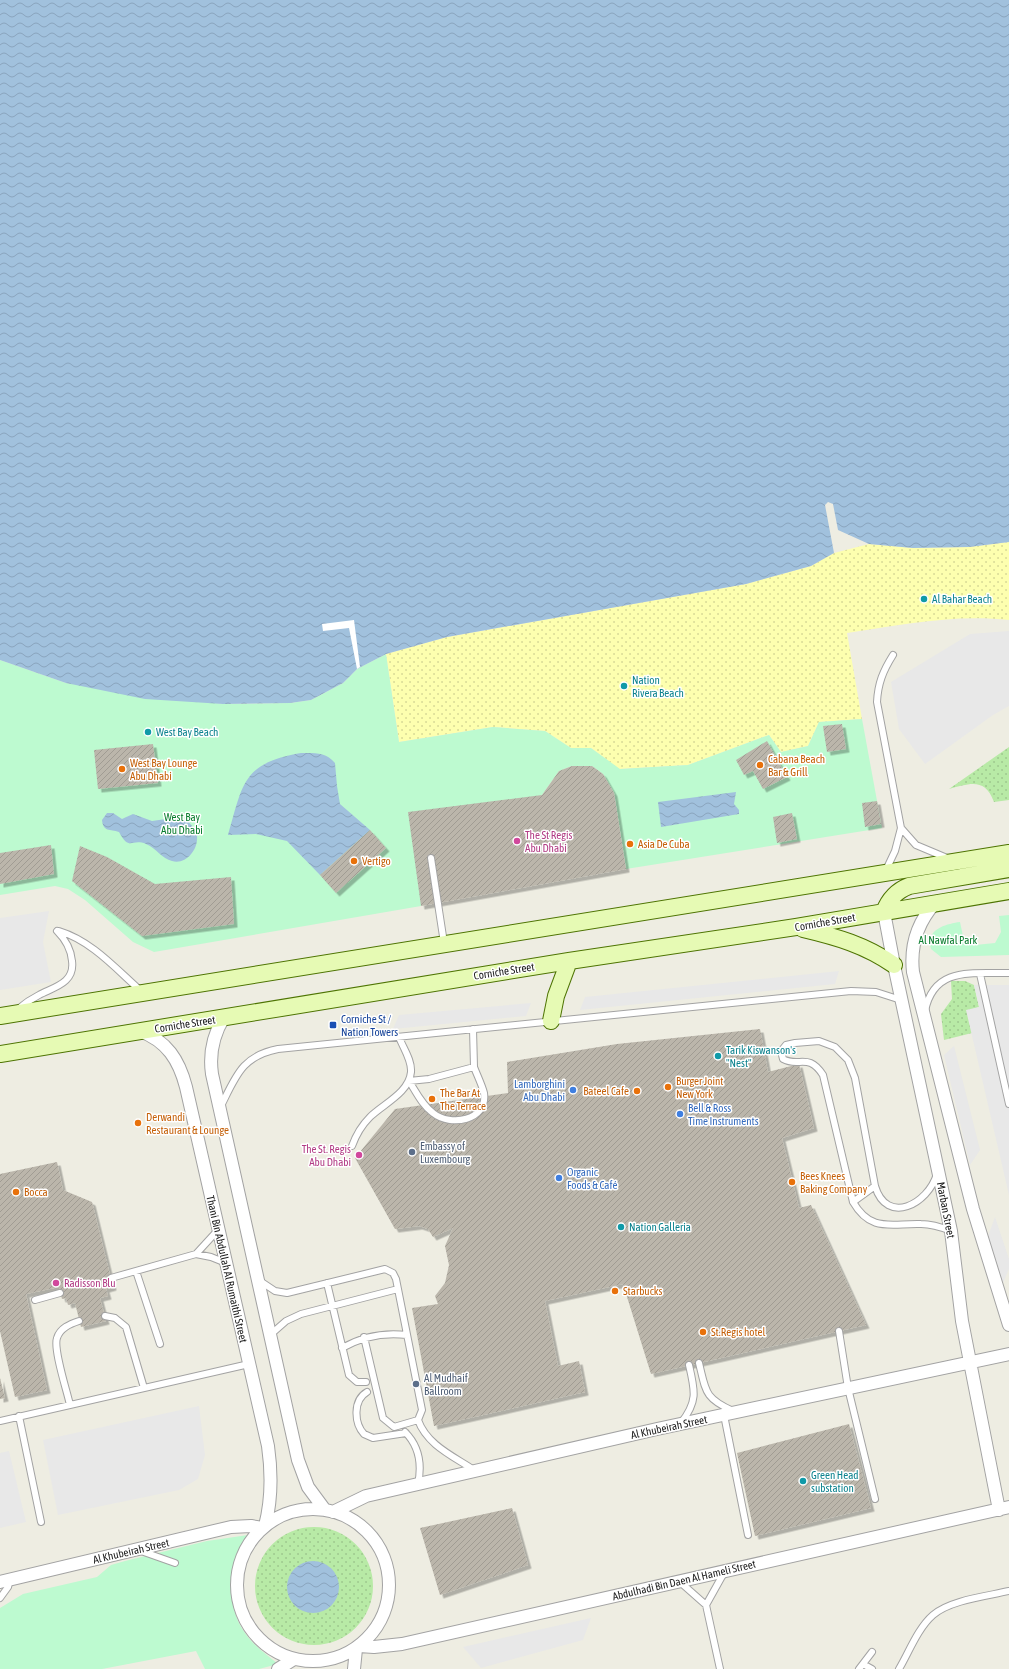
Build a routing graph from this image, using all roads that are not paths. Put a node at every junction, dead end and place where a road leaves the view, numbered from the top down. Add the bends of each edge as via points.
1 (893, 655) dead end
2 (901, 828) junction
3 (1009, 853) edge
4 (431, 858) dead end
5 (956, 861) junction
6 (1009, 869) edge
7 (885, 873) junction
8 (1009, 891) edge
9 (935, 903) junction
10 (884, 912) junction
11 (796, 927) junction
12 (444, 944) junction
13 (570, 961) junction
14 (894, 965) junction
15 (1009, 973) edge
16 (980, 974) junction
17 (143, 993) junction
18 (901, 1000) junction
19 (6, 1015) edge
20 (224, 1017) junction
21 (924, 1017) junction
22 (551, 1021) junction
23 (473, 1029) junction
24 (140, 1031) junction
25 (399, 1037) junction
26 (0, 1054) edge
27 (474, 1067) junction
28 (409, 1081) junction
29 (1009, 1104) edge
30 (220, 1109) junction
31 (352, 1146) dead end
32 (938, 1171) junction
33 (875, 1186) junction
34 (853, 1202) junction
35 (218, 1230) junction
36 (951, 1231) junction
37 (196, 1254) junction
38 (226, 1263) junction
39 (136, 1271) junction
40 (111, 1278) dead end
41 (258, 1279) junction
42 (327, 1283) junction
43 (398, 1289) junction
44 (60, 1293) dead end
45 (34, 1300) dead end
46 (332, 1306) junction
47 (105, 1316) dead end
48 (79, 1321) dead end
49 (1009, 1325) edge
50 (839, 1331) dead end
51 (270, 1335) junction
52 (407, 1335) junction
53 (364, 1337) junction
54 (160, 1344) dead end
55 (342, 1348) junction
56 (1009, 1354) edge
57 (969, 1362) junction
58 (699, 1363) dead end
59 (249, 1364) junction
60 (689, 1365) dead end
61 (366, 1382) dead end
62 (144, 1388) junction
63 (848, 1388) junction
64 (367, 1392) dead end
65 (70, 1405) junction
66 (736, 1412) junction
67 (724, 1415) junction
68 (19, 1416) junction
69 (418, 1420) junction
70 (0, 1421) edge
71 (680, 1424) junction
72 (399, 1427) junction
73 (406, 1434) junction
74 (476, 1471) junction
75 (418, 1484) junction
76 (875, 1499) dead end
77 (1004, 1509) edge
78 (329, 1511) junction
79 (41, 1522) dead end
80 (264, 1527) junction
81 (748, 1535) dead end
82 (137, 1550) junction
83 (175, 1563) dead end
84 (725, 1571) junction
85 (5, 1580) edge
86 (679, 1582) junction
87 (1009, 1591) edge
88 (0, 1598) edge
89 (706, 1605) junction
90 (358, 1648) junction
91 (872, 1652) dead end
92 (300, 1663) edge
93 (861, 1667) edge
94 (278, 1669) edge
95 (354, 1669) edge
96 (720, 1669) edge
97 (872, 1669) edge
98 (899, 1669) edge

1 - 2 lane via 882,673 877,702
2 - 5 lane via 916,845
2 - 7 lane via 896,851
3 - 5 main road
4 - 12 lane
5 - 7 main road
6 - 10 main road via 909,886 895,894
7 - 12 main road
8 - 9 main road, Corniche Street
9 - 10 main road, Corniche Street
9 - 21 street via 923,918 913,945 913,972
10 - 11 main road, Corniche Street
10 - 14 street, Marban Street
11 - 13 main road, Corniche Street
11 - 14 main road via 860,945
12 - 17 main road
13 - 20 main road, Corniche Street
13 - 22 main road via 560,984
14 - 18 street, Marban Street
15 - 16 lane
16 - 21 lane via 954,976 942,980 931,994
16 - 29 lane
17 - 19 main road
17 - 19 lane via 93,949 70,935 57,931 66,940 71,952 71,974 60,986 37,996
18 - 22 lane via 876,992 851,991
18 - 32 street, Marban Street
20 - 24 main road, Corniche Street
20 - 30 street via 211,1052 212,1074
21 - 49 street via 974,1209
22 - 23 lane
23 - 25 lane
23 - 27 lane
24 - 26 main road, Corniche Street
24 - 35 street, Thani Bin Abdullah Al Rumaithi Street via 163,1044 174,1056 182,1072
25 - 28 lane via 409,1061
25 - 30 lane via 260,1053 247,1061 238,1073
27 - 28 lane via 429,1079
27 - 28 lane via 484,1094 483,1101 476,1115 466,1119 450,1120 434,1114 425,1106
28 - 31 lane via 363,1125
30 - 41 street
32 - 33 lane via 928,1192 917,1202 904,1207 886,1203
32 - 36 street, Marban Street
33 - 34 lane
33 - 34 lane via 855,1078 848,1060 835,1047 818,1041 786,1045 781,1052 783,1059 790,1062 810,1062 823,1075
34 - 36 lane via 862,1215 876,1224 925,1224
35 - 37 lane
35 - 38 street, Thani Bin Abdullah Al Rumaithi Street
36 - 57 street, Marban Street
37 - 38 lane
37 - 39 lane
38 - 59 street, Thani Bin Abdullah Al Rumaithi Street
39 - 40 lane
39 - 54 lane
41 - 42 lane via 269,1288 281,1292 294,1292
41 - 51 street
42 - 43 lane via 384,1269 395,1276
42 - 46 lane
43 - 46 lane
43 - 52 lane
44 - 45 lane
46 - 51 lane via 294,1317
46 - 55 lane
47 - 62 lane via 115,1318 126,1327
48 - 65 lane via 64,1328 59,1333 56,1344
50 - 63 lane
51 - 78 street via 298,1460 308,1487
52 - 53 lane via 385,1334
52 - 69 lane via 422,1410
53 - 55 lane
53 - 72 lane via 382,1414 390,1425
55 - 61 lane via 349,1375 357,1382
56 - 57 street, Al Khubeirah Street
57 - 63 street, Al Khubeirah Street
57 - 77 street, Marban Street
58 - 66 lane via 706,1393 719,1405
59 - 62 lane
59 - 80 street, Thani Bin Abdullah Al Rumaithi Street via 270,1462 271,1495
60 - 71 lane via 695,1397 688,1414
62 - 65 lane
63 - 66 street, Al Khubeirah Street
63 - 76 lane
64 - 73 lane via 360,1398 357,1407 358,1420 364,1434 374,1438
65 - 68 lane
66 - 67 street, Al Khubeirah Street
67 - 71 street, Al Khubeirah Street
67 - 81 lane
68 - 70 lane
68 - 79 lane
69 - 72 lane
69 - 74 lane via 423,1432 432,1442
71 - 74 street, Al Khubeirah Street
72 - 73 lane
73 - 75 lane via 419,1457
74 - 75 street, Al Khubeirah Street
75 - 78 street, Al Khubeirah Street via 366,1496
77 - 84 street, Abdulhadi Bin Daen Al Hameli Street
78 - 80 street via 300,1510
78 - 90 street via 346,1516 369,1533 381,1551 388,1571 389,1599 385,1613 378,1626
80 - 82 street, Al Khubeirah Street via 231,1527
80 - 92 street via 253,1538 241,1562 237,1588 239,1601 243,1615 258,1638 269,1647
82 - 83 lane
82 - 85 street, Al Khubeirah Street
84 - 86 street, Abdulhadi Bin Daen Al Hameli Street
84 - 89 lane
85 - 88 lane via 8,1587
86 - 89 lane
86 - 90 street, Abdulhadi Bin Daen Al Hameli Street via 402,1644
87 - 98 lane via 954,1604 937,1612 925,1625
89 - 96 lane
90 - 92 street via 330,1660
90 - 95 street
91 - 93 lane
92 - 94 street
93 - 97 lane

